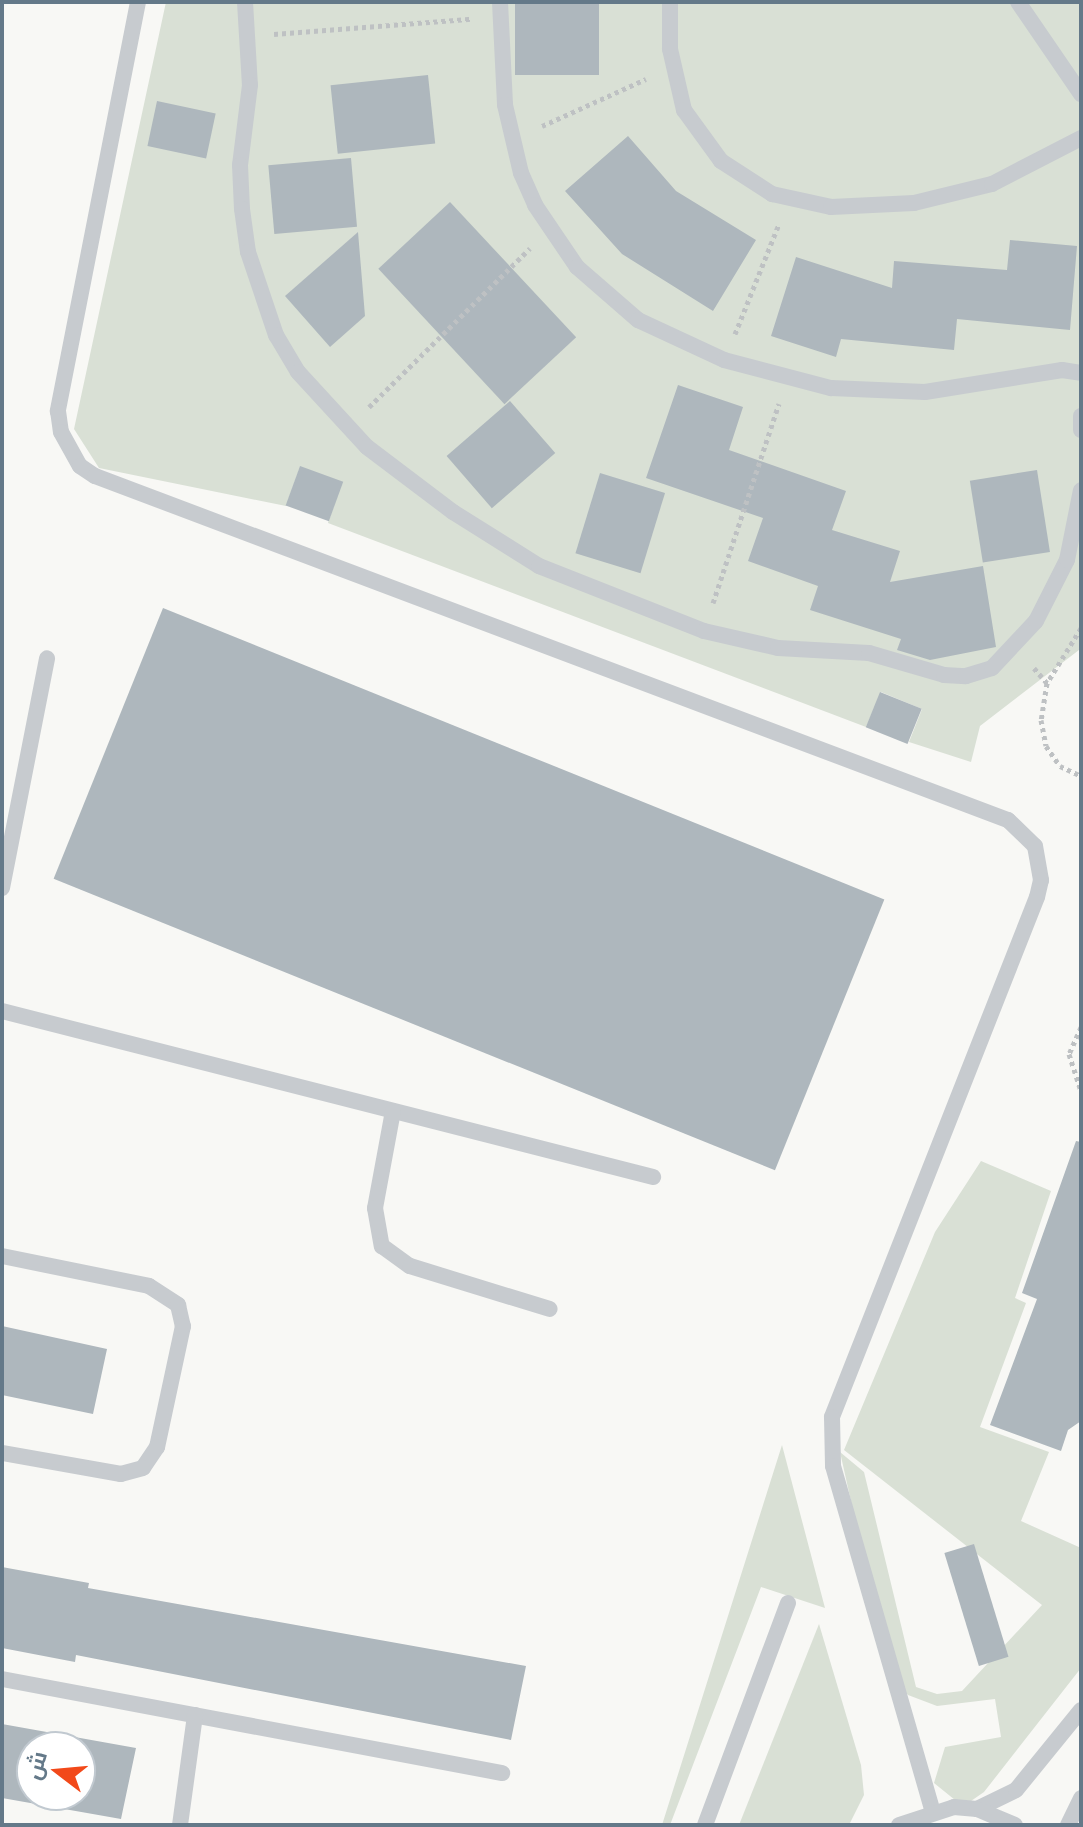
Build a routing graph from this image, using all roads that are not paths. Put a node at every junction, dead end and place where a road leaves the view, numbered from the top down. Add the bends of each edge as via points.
1 (138, 2) edge
2 (245, 2) edge
3 (670, 2) edge
4 (1018, 2) edge
5 (500, 9) edge
6 (1081, 94) edge
7 (1081, 138) edge
8 (1081, 373) edge
9 (1081, 416) edge
10 (1081, 430) edge
11 (1081, 490) edge
12 (47, 658) dead end
13 (2, 888) edge
14 (2, 1011) edge
15 (393, 1111) junction
16 (653, 1177) dead end
17 (2, 1256) edge
18 (550, 1309) dead end
19 (2, 1453) edge
20 (788, 1603) dead end
21 (2, 1679) edge
22 (1081, 1710) edge
23 (195, 1715) junction
24 (502, 1773) dead end
25 (1081, 1798) edge
26 (977, 1809) junction
27 (932, 1810) junction
28 (180, 1825) edge
29 (705, 1825) edge
30 (899, 1825) edge
31 (1015, 1825) edge
32 (1068, 1825) edge

1 - 27 lane via 58,411 61,432 80,466 1008,820 1035,846 1041,880 1037,897 832,1417 833,1466
2 - 11 lane via 250,85 240,165 248,252 284,347 298,372 367,447 453,512 539,566 704,631 778,648 869,653 944,675 979,673 1015,645 1053,593 1071,548
3 - 7 lane via 673,67 684,110 700,138 744,180 789,200 873,207 955,195 1026,169
4 - 6 lane
5 - 8 lane via 511,140 549,229 577,267 638,320 724,360 787,379 862,391 925,392 1062,370
9 - 10 lane
12 - 13 lane
14 - 15 lane
15 - 16 lane
15 - 18 lane via 375,1208 382,1246 410,1266
17 - 19 lane via 149,1286 178,1305 183,1326 157,1447 143,1468 121,1474
20 - 29 lane
21 - 23 lane
22 - 26 lane via 1016,1790
23 - 24 lane
23 - 28 lane
25 - 32 lane
26 - 27 lane
26 - 31 lane
27 - 30 lane

